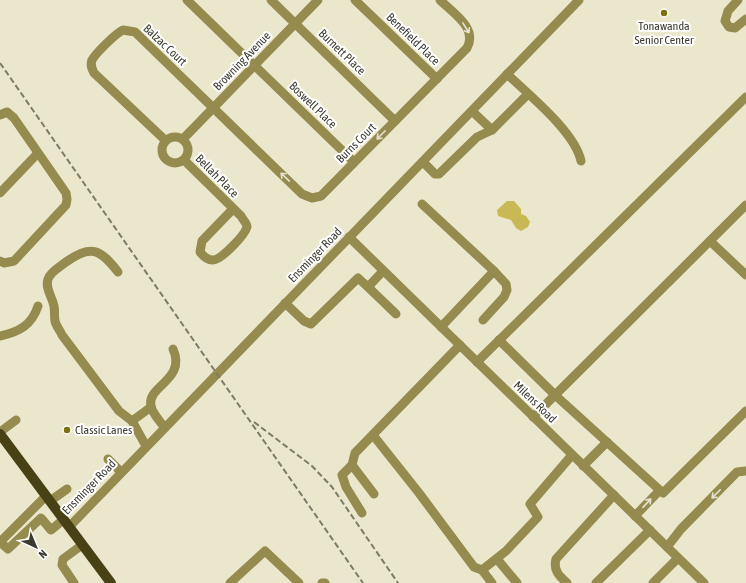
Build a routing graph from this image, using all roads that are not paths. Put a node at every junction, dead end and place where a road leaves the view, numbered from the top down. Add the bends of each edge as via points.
1 (188, 0) edge
2 (271, 0) edge
3 (318, 0) edge
4 (355, 0) edge
5 (440, 0) edge
6 (579, 0) edge
7 (738, 0) edge
8 (746, 19) edge
9 (295, 23) junction
10 (254, 65) junction
11 (507, 74) junction
12 (436, 79) junction
13 (528, 94) junction
14 (746, 97) edge
15 (213, 108) junction
16 (472, 111) junction
17 (0, 115) edge
18 (396, 121) junction
19 (492, 130) junction
20 (183, 139) junction
21 (165, 140) junction
22 (38, 153) junction
23 (184, 160) junction
24 (581, 161) dead end
25 (354, 162) junction
26 (423, 162) junction
27 (0, 193) edge
28 (422, 204) dead end
29 (746, 206) edge
30 (233, 209) junction
31 (349, 238) junction
32 (710, 241) junction
33 (0, 261) edge
34 (383, 271) junction
35 (494, 271) junction
36 (118, 272) dead end
37 (746, 275) edge
38 (368, 287) junction
39 (285, 303) junction
40 (38, 306) dead end
41 (396, 314) dead end
42 (483, 320) dead end
43 (441, 327) junction
44 (0, 336) edge
45 (499, 340) junction
46 (460, 345) junction
47 (173, 349) dead end
48 (477, 362) junction
49 (556, 395) junction
50 (151, 407) junction
51 (746, 411) edge
52 (533, 417) junction
53 (16, 420) dead end
54 (132, 421) junction
55 (164, 427) junction
56 (0, 433) edge
57 (373, 435) junction
58 (607, 442) junction
59 (146, 446) junction
60 (572, 455) junction
61 (108, 459) dead end
62 (352, 465) junction
63 (583, 466) junction
64 (746, 471) edge
65 (121, 472) junction
66 (67, 488) dead end
67 (659, 491) junction
68 (374, 494) dead end
69 (614, 496) junction
70 (48, 499) junction
71 (29, 513) junction
72 (362, 513) dead end
73 (635, 516) junction
74 (37, 522) junction
75 (66, 523) junction
76 (650, 530) junction
77 (0, 542) edge
78 (82, 545) junction
79 (666, 547) junction
80 (678, 558) junction
81 (497, 559) junction
82 (482, 570) junction
83 (108, 582) edge
84 (74, 583) edge
85 (230, 583) edge
86 (299, 583) edge
87 (492, 583) edge
88 (517, 583) edge
89 (567, 583) edge
90 (596, 583) edge
91 (653, 583) edge
92 (704, 583) edge

1 - 10 street, Boswell Place
2 - 9 street, Burnett Place
3 - 9 street, Browning Avenue
4 - 12 street, Benefield Place
5 -> 12 street, Burns Court via 465,24 470,39 467,48
6 - 11 street, Ensminger Road
7 - 8 street via 728,11 725,20 729,27 735,28
9 - 10 street, Browning Avenue
9 - 18 street, Burnett Place
10 - 15 street, Browning Avenue
10 - 25 street, Boswell Place
11 - 13 street
11 - 16 street, Ensminger Road
12 - 18 street, Burns Court
13 - 19 street
13 - 24 street via 562,128 579,150
14 - 45 street
15 - 20 street, Browning Avenue
15 - 21 street, Balzac Court via 135,32 119,32 94,58 92,69
25 -> 15 street, Burns Court via 321,196 307,197
16 - 19 street
16 - 26 street, Ensminger Road
17 - 22 street via 10,113
18 -> 25 street, Burns Court
19 - 26 street via 477,137 439,174 435,174
20 - 21 street via 174,136
20 - 23 street via 188,153
21 - 23 street via 161,150 165,160 174,164
22 - 27 street
22 - 33 street via 66,193 66,205 14,261
23 - 30 street, Bellah Place
26 - 31 street, Ensminger Road
28 - 35 street
29 - 32 street
30 - 30 street, Bellah Place via 247,227 242,236 219,259 208,259 200,252 202,241
31 - 34 street, Milens Road
31 - 39 street, Ensminger Road
32 - 37 street
32 - 49 street
34 - 38 street
34 - 43 street, Milens Road
35 - 42 street via 506,284 507,290 504,297
35 - 43 street
36 - 54 street via 101,254 92,250 84,251 54,271 48,278 47,287 54,305 55,322 62,335 119,412
38 - 39 street via 358,278 311,324 304,321
38 - 41 street
39 - 55 street, Ensminger Road
40 - 44 street via 34,317 18,332
43 - 46 street, Milens Road
45 - 48 street
45 - 49 street
46 - 48 street, Milens Road
46 - 57 street
47 - 50 street via 176,356 174,372 158,388 150,402
48 - 52 street, Milens Road
49 - 52 street
49 - 58 street
50 - 54 street
50 - 55 street
51 - 67 street via 663,493
52 - 60 street, Milens Road
53 - 56 street
54 - 59 street
55 - 59 street, Ensminger Road
56 - 70 main road
57 - 62 street via 355,453
57 - 82 street via 474,567
58 - 63 street
58 - 67 street
59 - 65 street, Ensminger Road
60 - 63 street, Milens Road
60 - 81 street via 530,504 538,517
61 - 65 street
62 - 68 street
62 - 72 street via 342,475 346,487
63 - 69 street, Milens Road
64 -> 79 street via 737,472
65 - 75 street, Ensminger Road
66 - 70 street
73 -> 67 street
69 - 73 street, Milens Road
69 - 89 street via 556,559 554,566 558,575
70 - 71 street
70 - 75 main road
71 - 74 street
71 - 77 street
73 - 76 street, Milens Road
74 - 75 street via 41,518 51,530
74 - 77 street via 8,549
75 - 78 main road
76 - 79 street, Milens Road
76 - 90 street
78 - 83 main road
78 - 84 street via 63,559 62,565
79 - 80 street, Milens Road
80 - 91 street
80 - 92 street, Milens Road
81 - 82 street
81 - 88 street
82 - 87 street
85 - 86 street via 265,551

